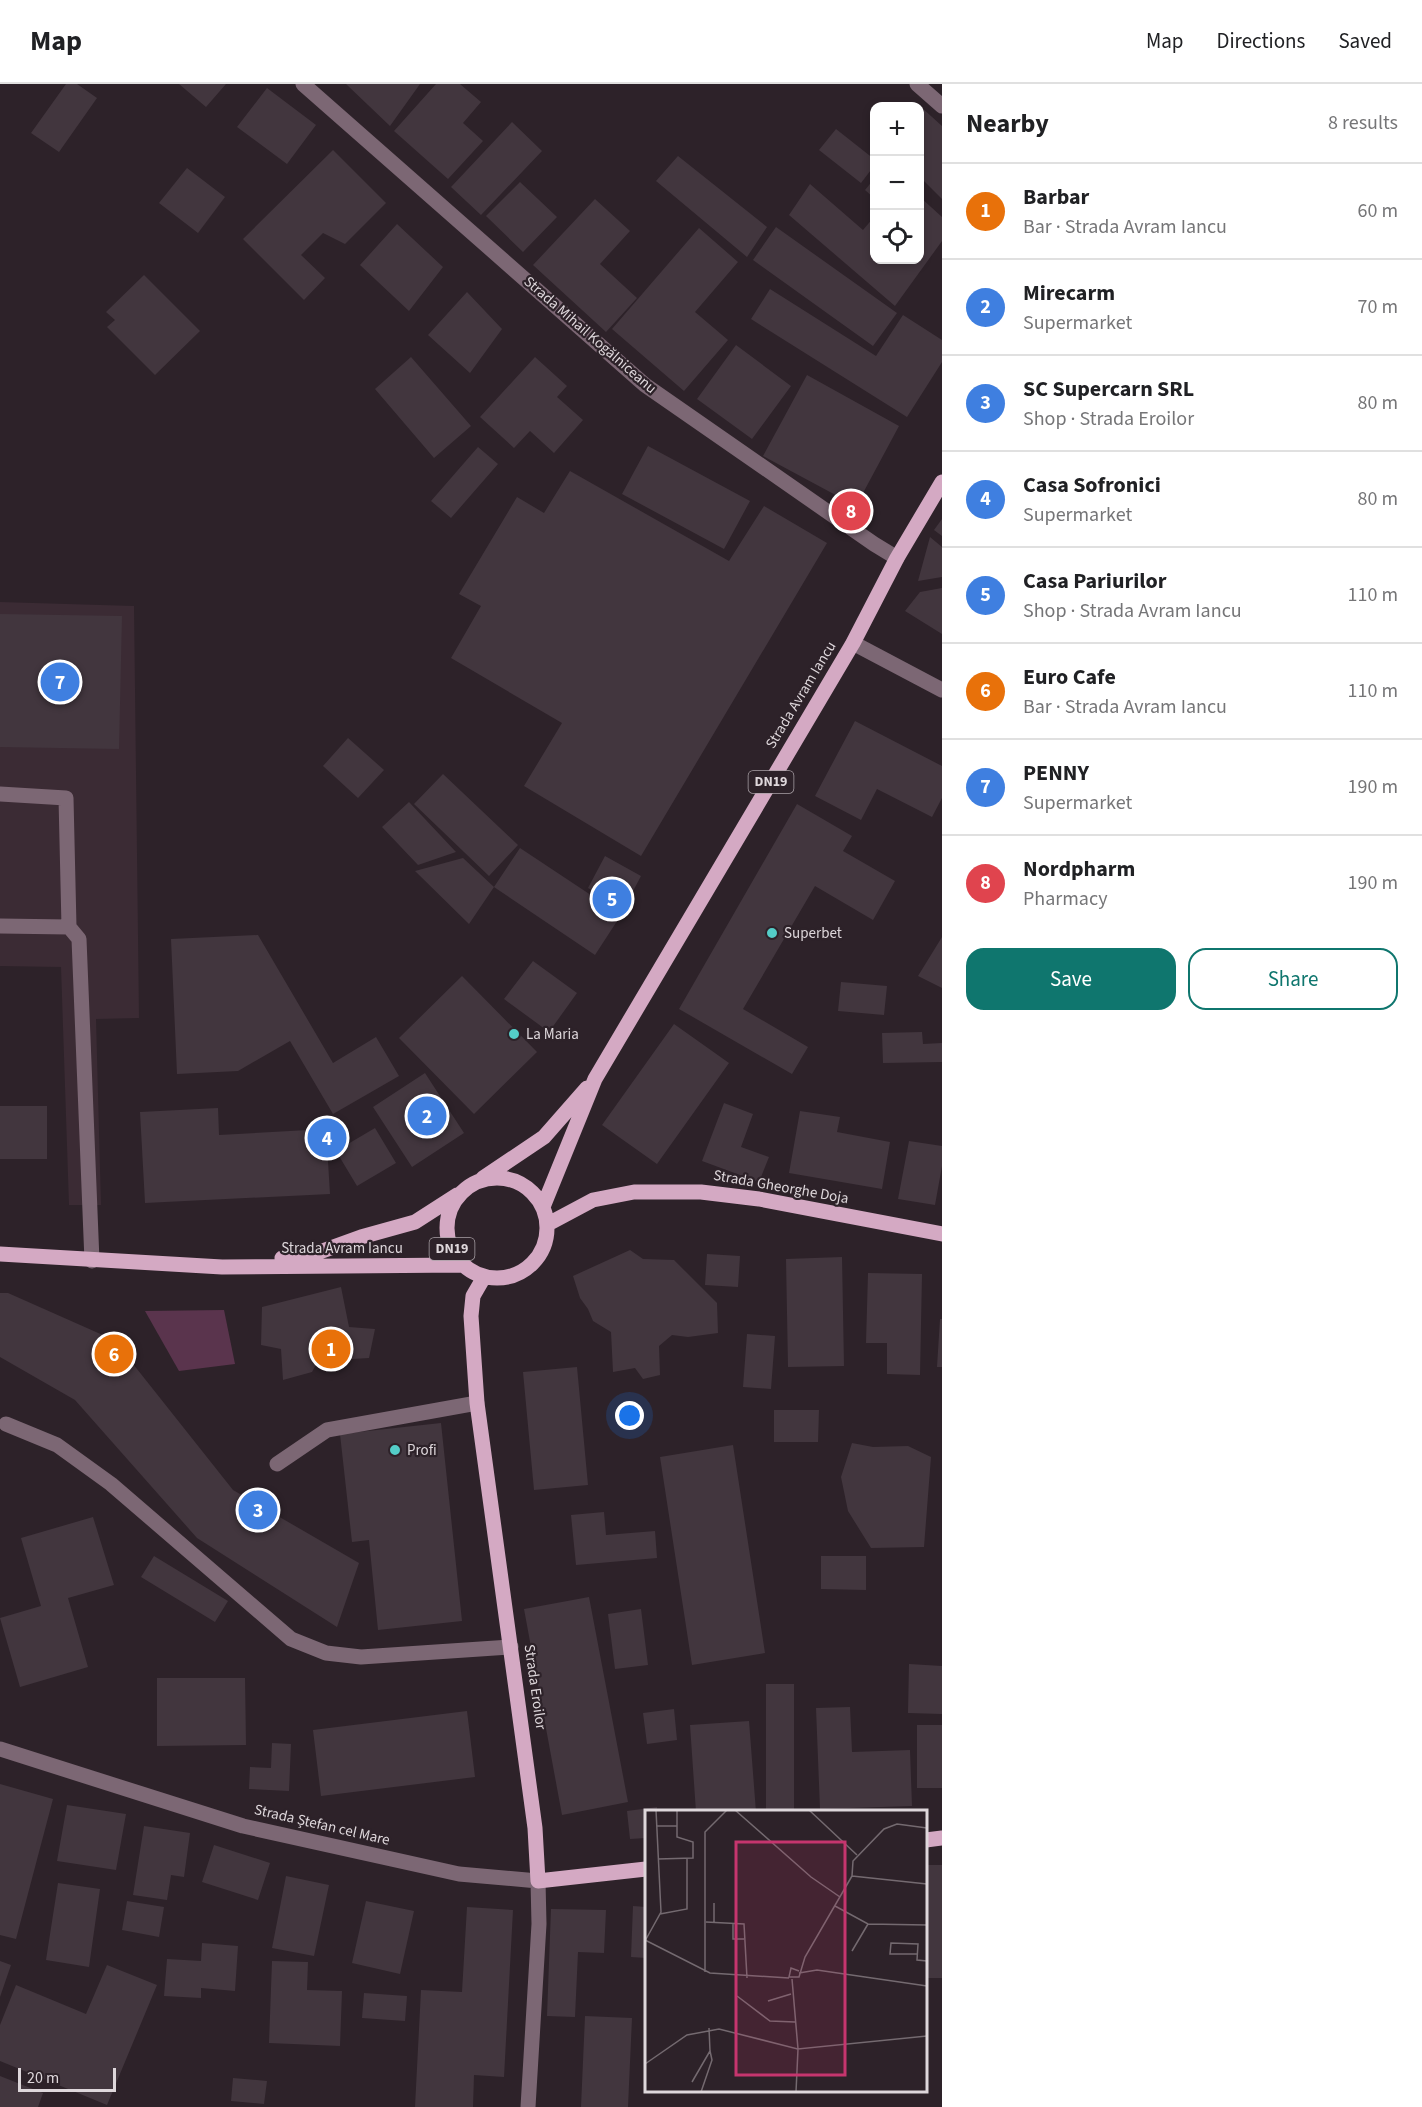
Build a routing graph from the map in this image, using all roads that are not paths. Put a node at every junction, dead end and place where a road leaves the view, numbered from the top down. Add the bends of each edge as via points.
1 (303, 84) edge
2 (917, 84) edge
3 (942, 106) edge
4 (942, 482) edge
5 (897, 558) junction
6 (853, 644) junction
7 (942, 690) edge
8 (0, 794) edge
9 (0, 926) edge
10 (69, 927) junction
11 (595, 1079) junction
12 (479, 1181) junction
13 (460, 1194) junction
14 (543, 1207) junction
15 (548, 1224) junction
16 (942, 1234) edge
17 (0, 1254) edge
18 (92, 1261) junction
19 (462, 1265) junction
20 (222, 1267) junction
21 (484, 1276) junction
22 (477, 1403) junction
23 (6, 1424) dead end
24 (277, 1464) dead end
25 (511, 1647) junction
26 (0, 1749) edge
27 (942, 1838) edge
28 (927, 1840) edge
29 (645, 1869) edge
30 (538, 1881) junction
31 (528, 2107) edge

1 - 5 street, Strada Mihail Kogălniceanu via 645,385
2 - 3 street
4 - 5 main road, Strada Avram Iancu / DN19
5 - 6 main road, Strada Avram Iancu / DN19
6 - 7 street
6 - 11 main road, Strada Avram Iancu / DN19
8 - 10 street via 66,798
9 - 10 street
10 - 18 street via 79,939
11 - 12 main road, Strada Avram Iancu / DN19 via 544,1137
11 - 14 main road, Strada Avram Iancu / DN19
12 - 13 main road, DN19
12 - 14 main road via 505,1178 527,1187
13 - 19 main road, DN19 via 448,1216 448,1240
13 - 20 main road, Strada Avram Iancu / DN19 via 416,1222 314,1254
14 - 15 main road
15 - 16 main road, Strada Gheorghe Doja via 593,1200 634,1192 701,1192 759,1199
15 - 21 main road, DN19 via 540,1254 527,1268 501,1278
17 - 18 main road, Strada Avram Iancu / DN19
18 - 20 main road, Strada Avram Iancu / DN19
19 - 20 main road, Strada Avram Iancu / DN19
19 - 21 main road, DN19
21 - 22 main road, Strada Eroilor via 473,1296 471,1316
22 - 24 street via 327,1430
22 - 25 main road, Strada Eroilor
23 - 25 street via 57,1444 111,1484 291,1639 326,1653 361,1657
25 - 30 main road, Strada Eroilor via 535,1828
26 - 30 street, Strada Ștefan cel Mare via 243,1826 459,1874
27 - 28 main road
29 - 30 main road, Strada Ștefan cel Mare
30 - 31 street, Strada Eroilor

